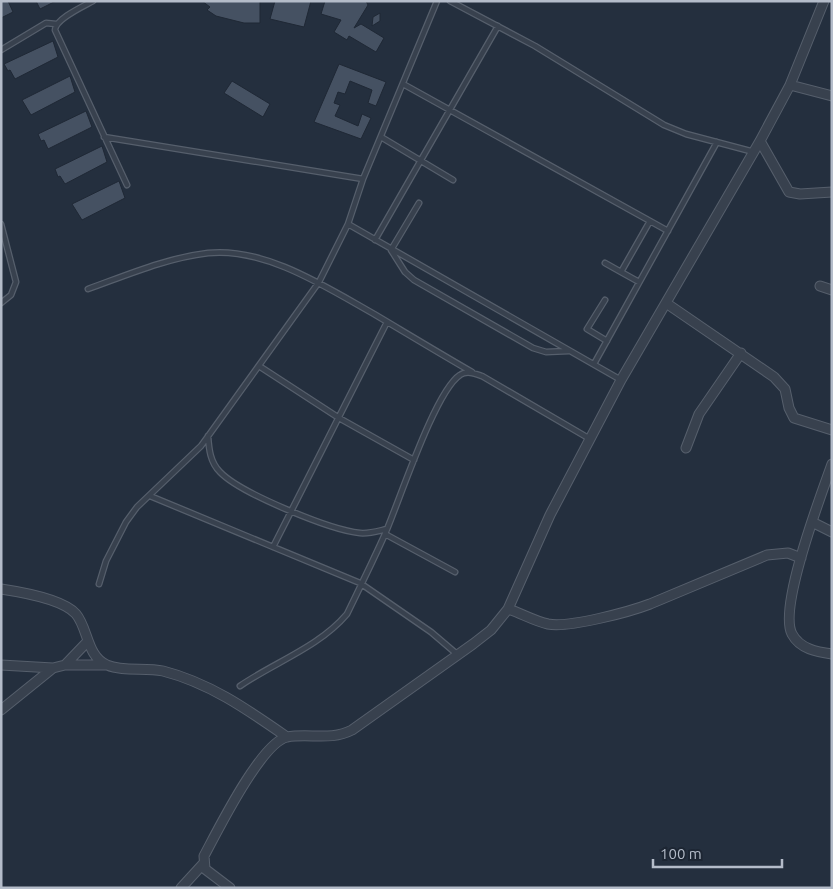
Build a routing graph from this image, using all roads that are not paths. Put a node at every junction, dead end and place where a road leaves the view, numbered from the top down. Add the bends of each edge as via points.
1 (92, 1) edge
2 (436, 1) edge
3 (450, 1) edge
4 (824, 1) edge
5 (56, 24) junction
6 (498, 26) junction
7 (1, 50) edge
8 (403, 84) junction
9 (790, 85) junction
10 (832, 96) edge
11 (448, 109) junction
12 (104, 137) junction
13 (381, 137) junction
14 (760, 141) junction
15 (717, 142) junction
16 (754, 152) junction
17 (419, 159) junction
18 (363, 179) junction
19 (454, 180) dead end
20 (127, 185) dead end
21 (832, 192) edge
22 (419, 203) dead end
23 (650, 221) junction
24 (1, 224) edge
25 (348, 224) junction
26 (668, 231) junction
27 (375, 240) junction
28 (391, 250) junction
29 (605, 263) dead end
30 (621, 272) junction
31 (319, 282) junction
32 (639, 282) junction
33 (820, 286) dead end
34 (88, 289) dead end
35 (832, 290) edge
36 (605, 300) dead end
37 (1, 303) edge
38 (666, 303) junction
39 (387, 322) junction
40 (607, 342) junction
41 (570, 351) junction
42 (741, 354) junction
43 (594, 364) junction
44 (259, 366) junction
45 (472, 372) junction
46 (622, 380) junction
47 (339, 418) junction
48 (832, 430) edge
49 (208, 436) junction
50 (592, 439) junction
51 (686, 448) dead end
52 (414, 460) junction
53 (832, 464) edge
54 (150, 496) junction
55 (291, 512) junction
56 (812, 522) junction
57 (386, 532) junction
58 (832, 532) edge
59 (274, 547) junction
60 (800, 558) junction
61 (455, 572) dead end
62 (360, 583) junction
63 (99, 584) dead end
64 (1, 588) edge
65 (508, 608) junction
66 (88, 641) junction
67 (832, 654) edge
68 (458, 655) junction
69 (1, 665) edge
70 (65, 665) junction
71 (106, 665) junction
72 (53, 668) junction
73 (240, 686) dead end
74 (1, 710) edge
75 (287, 737) junction
76 (203, 864) junction
77 (181, 888) edge
78 (230, 888) edge

1 - 5 lane
2 - 8 lane
3 - 6 lane
4 - 9 street
5 - 7 lane via 46,23
5 - 12 lane via 55,30
6 - 11 lane
6 - 15 lane via 664,125
8 - 11 lane
8 - 13 lane
9 - 10 street
9 - 14 street
11 - 17 lane
11 - 23 lane
12 - 18 lane
12 - 20 lane
13 - 17 lane
13 - 18 lane
14 - 16 street
14 - 21 street via 789,192
15 - 16 lane
15 - 26 lane
16 - 38 street
17 - 19 lane
17 - 27 lane
18 - 25 lane
22 - 28 lane
23 - 26 lane
23 - 30 lane
24 - 37 lane via 16,282 11,294
25 - 27 lane
25 - 31 lane
26 - 32 lane
27 - 28 lane
28 - 41 lane
28 - 41 lane via 414,280 532,348 546,352
29 - 30 lane
30 - 32 lane
31 - 34 lane via 279,264 210,253 167,260
31 - 39 lane
31 - 44 lane
32 - 40 lane
33 - 35 street
36 - 40 lane via 587,329
38 - 42 street
38 - 46 street
39 - 45 lane
39 - 47 lane
40 - 43 lane
41 - 43 lane
42 - 48 street via 774,377 785,389 794,418
42 - 51 street via 699,414
43 - 46 lane
44 - 47 lane
44 - 49 lane
45 - 50 lane
45 - 52 lane via 461,374 452,384
46 - 50 street
47 - 52 lane
47 - 55 lane
49 - 54 lane
49 - 55 lane via 210,457 219,472 239,486
50 - 65 street via 550,515
52 - 57 lane
53 - 56 street
54 - 59 lane
54 - 63 lane via 126,522 106,560
55 - 57 lane via 360,533
55 - 59 lane
56 - 58 street
56 - 60 street
57 - 61 lane
57 - 62 lane
59 - 62 lane
60 - 65 street via 788,553 767,555 630,611 569,623 548,624
60 - 67 street via 790,616 791,633 808,649
62 - 68 lane via 431,632
62 - 73 lane via 347,614 338,624
64 - 66 street via 65,605 76,614
65 - 68 street via 492,630
66 - 70 street
66 - 71 street via 96,657
68 - 75 street via 342,735
69 - 72 street
70 - 71 street
70 - 72 street
71 - 75 street via 162,671 187,679 225,696
72 - 74 street
75 - 76 street via 275,742 256,766 204,856
76 - 77 street
76 - 78 street via 214,878

